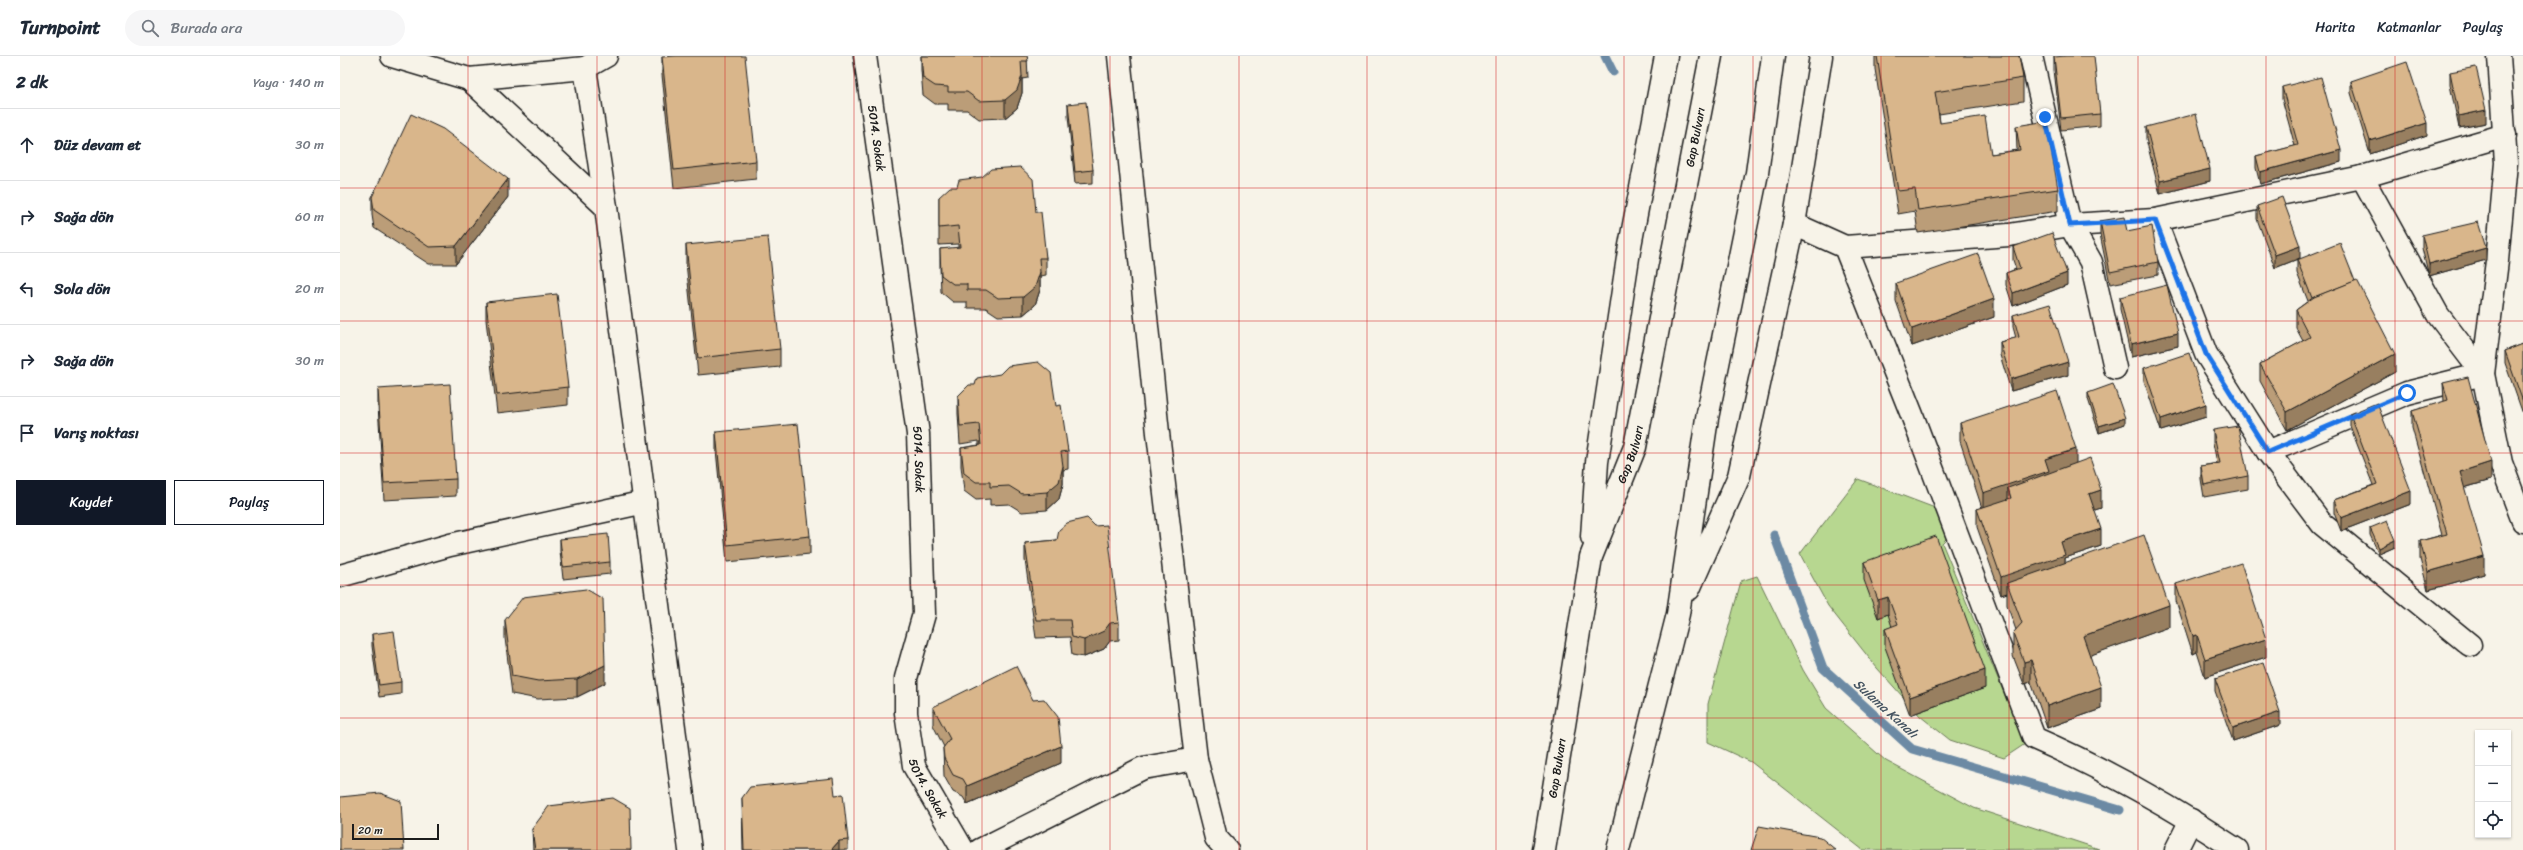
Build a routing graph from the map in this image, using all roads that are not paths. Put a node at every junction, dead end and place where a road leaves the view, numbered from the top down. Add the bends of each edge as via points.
1 (392, 56) edge
2 (606, 56) edge
3 (865, 56) edge
4 (1119, 56) edge
5 (1666, 56) edge
6 (1711, 56) edge
7 (1773, 56) edge
8 (1821, 56) edge
9 (2031, 56) edge
10 (2499, 56) edge
11 (585, 68) junction
12 (469, 79) junction
13 (2505, 135) junction
14 (2362, 177) junction
15 (606, 207) junction
16 (2155, 220) junction
17 (1794, 224) junction
18 (2070, 225) junction
19 (1846, 247) junction
20 (2115, 368) dead end
21 (2483, 374) junction
22 (2268, 452) junction
23 (646, 502) junction
24 (2523, 521) edge
25 (1591, 557) junction
26 (341, 570) edge
27 (1678, 614) junction
28 (2470, 645) dead end
29 (1196, 759) junction
30 (2191, 820) junction
31 (690, 850) edge
32 (963, 850) edge
33 (980, 850) edge
34 (1227, 850) edge
35 (1544, 850) edge
36 (1618, 850) edge
37 (2176, 850) edge
38 (2237, 850) edge

1 - 12 main road
2 - 11 main road
3 - 32 main road, 5014. Sokak via 918,434 924,614 906,678 906,713 914,766
4 - 29 main road via 1158,433
5 - 25 main road via 1629,250 1599,446
6 - 25 main road, Gap Bulvarı via 1634,447
7 - 27 main road via 1757,173 1707,418
8 - 17 main road
9 - 18 main road
10 - 13 main road
11 - 12 main road
11 - 15 main road
12 - 15 main road
13 - 14 main road
13 - 21 main road via 2506,162 2498,254
14 - 16 main road
14 - 21 main road via 2438,315
15 - 23 main road
16 - 18 main road
16 - 22 main road via 2206,354
17 - 19 main road
17 - 27 main road via 1739,476
18 - 19 main road via 2009,235
18 - 20 main road via 2091,262
19 - 30 main road via 2034,738 2093,764
21 - 22 main road via 2407,393
21 - 24 main road via 2501,463
22 - 28 main road via 2322,524
23 - 26 main road
23 - 31 main road
25 - 35 main road, Gap Bulvarı
27 - 36 main road
29 - 33 main road via 1143,768
29 - 34 main road via 1216,838
30 - 37 main road
30 - 38 main road

